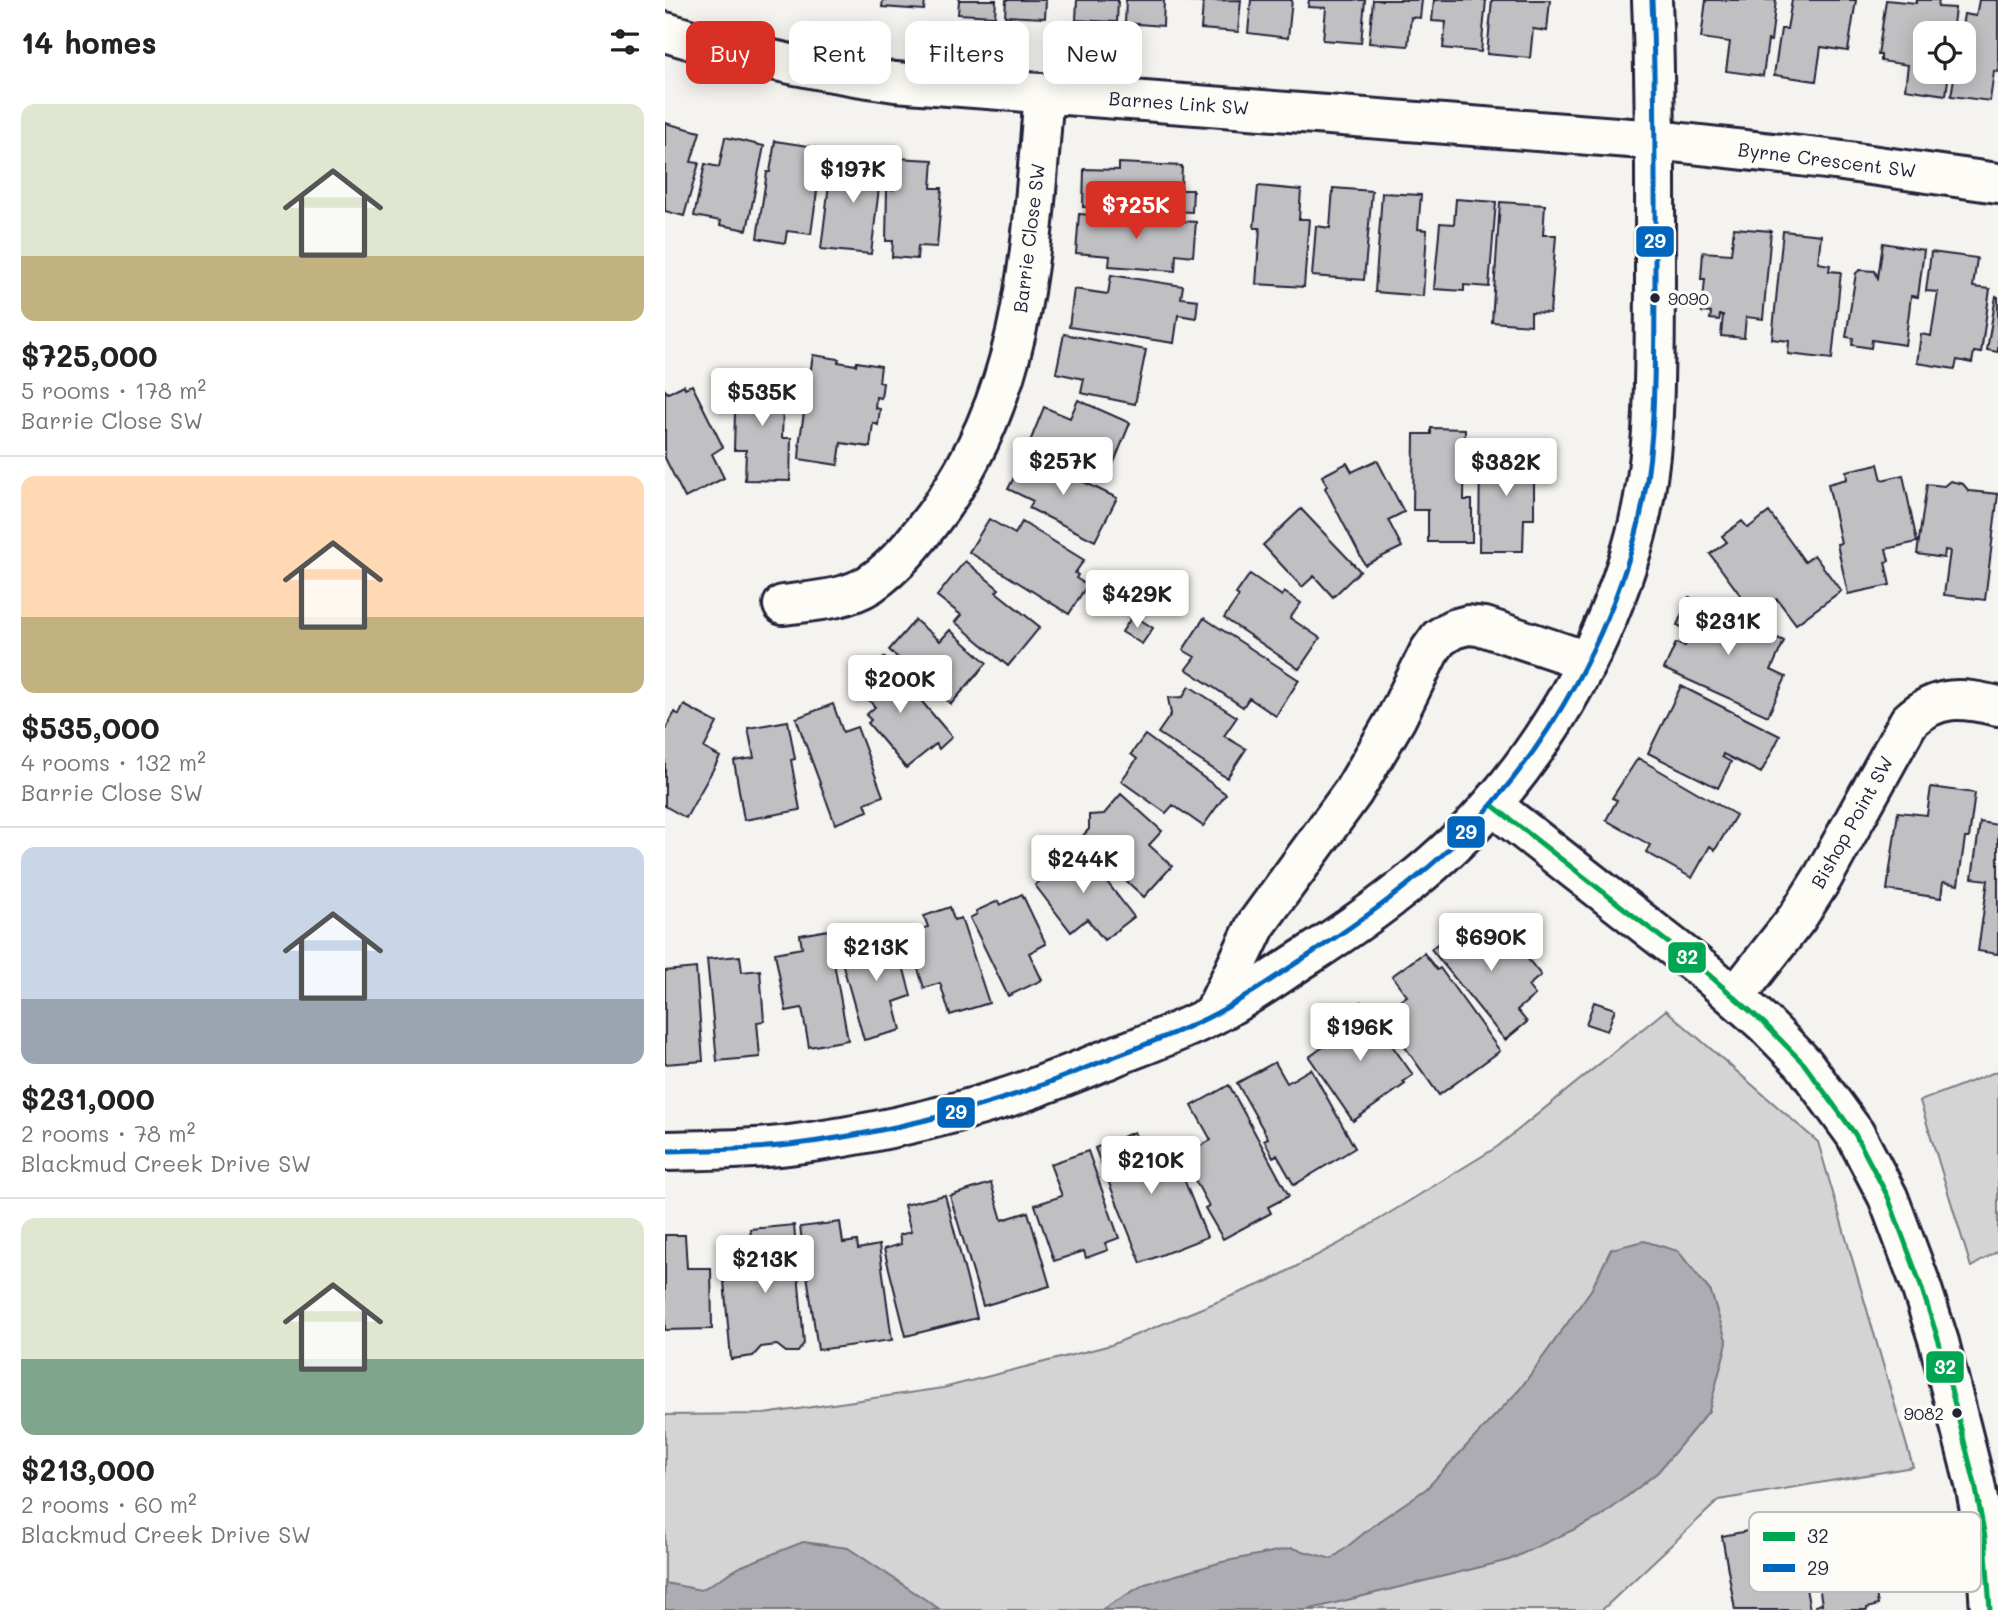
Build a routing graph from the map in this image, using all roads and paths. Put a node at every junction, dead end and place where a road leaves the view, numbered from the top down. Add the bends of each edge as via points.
1 (1652, 0) edge
2 (665, 32) edge
3 (1044, 93) junction
4 (1655, 140) junction
5 (1998, 183) edge
6 (783, 605) dead end
7 (1587, 661) junction
8 (1998, 706) edge
9 (1492, 805) junction
10 (1735, 997) junction
11 (1213, 1016) junction
12 (665, 1151) edge
13 (1991, 1538) edge
14 (1990, 1610) edge

1 - 4 street
2 - 3 street, Barnes Link SW via 833,73
3 - 4 street, Barnes Link SW
3 - 6 street, Barrie Close SW via 1020,316 1007,371 971,458 919,538 870,584 848,594
4 - 5 street, Byrne Crescent SW
4 - 7 street via 1649,473 1632,547
7 - 9 street via 1531,756
7 - 11 street via 1485,627 1468,625 1439,638 1353,792 1255,925
8 - 10 street, Bishop Point SW via 1974,700 1941,701 1909,721 1823,877
9 - 10 street
9 - 11 street via 1370,915
10 - 13 street via 1804,1064 1855,1134 1888,1197 1939,1342
11 - 12 street via 1061,1078 942,1116 787,1145
13 - 14 street

